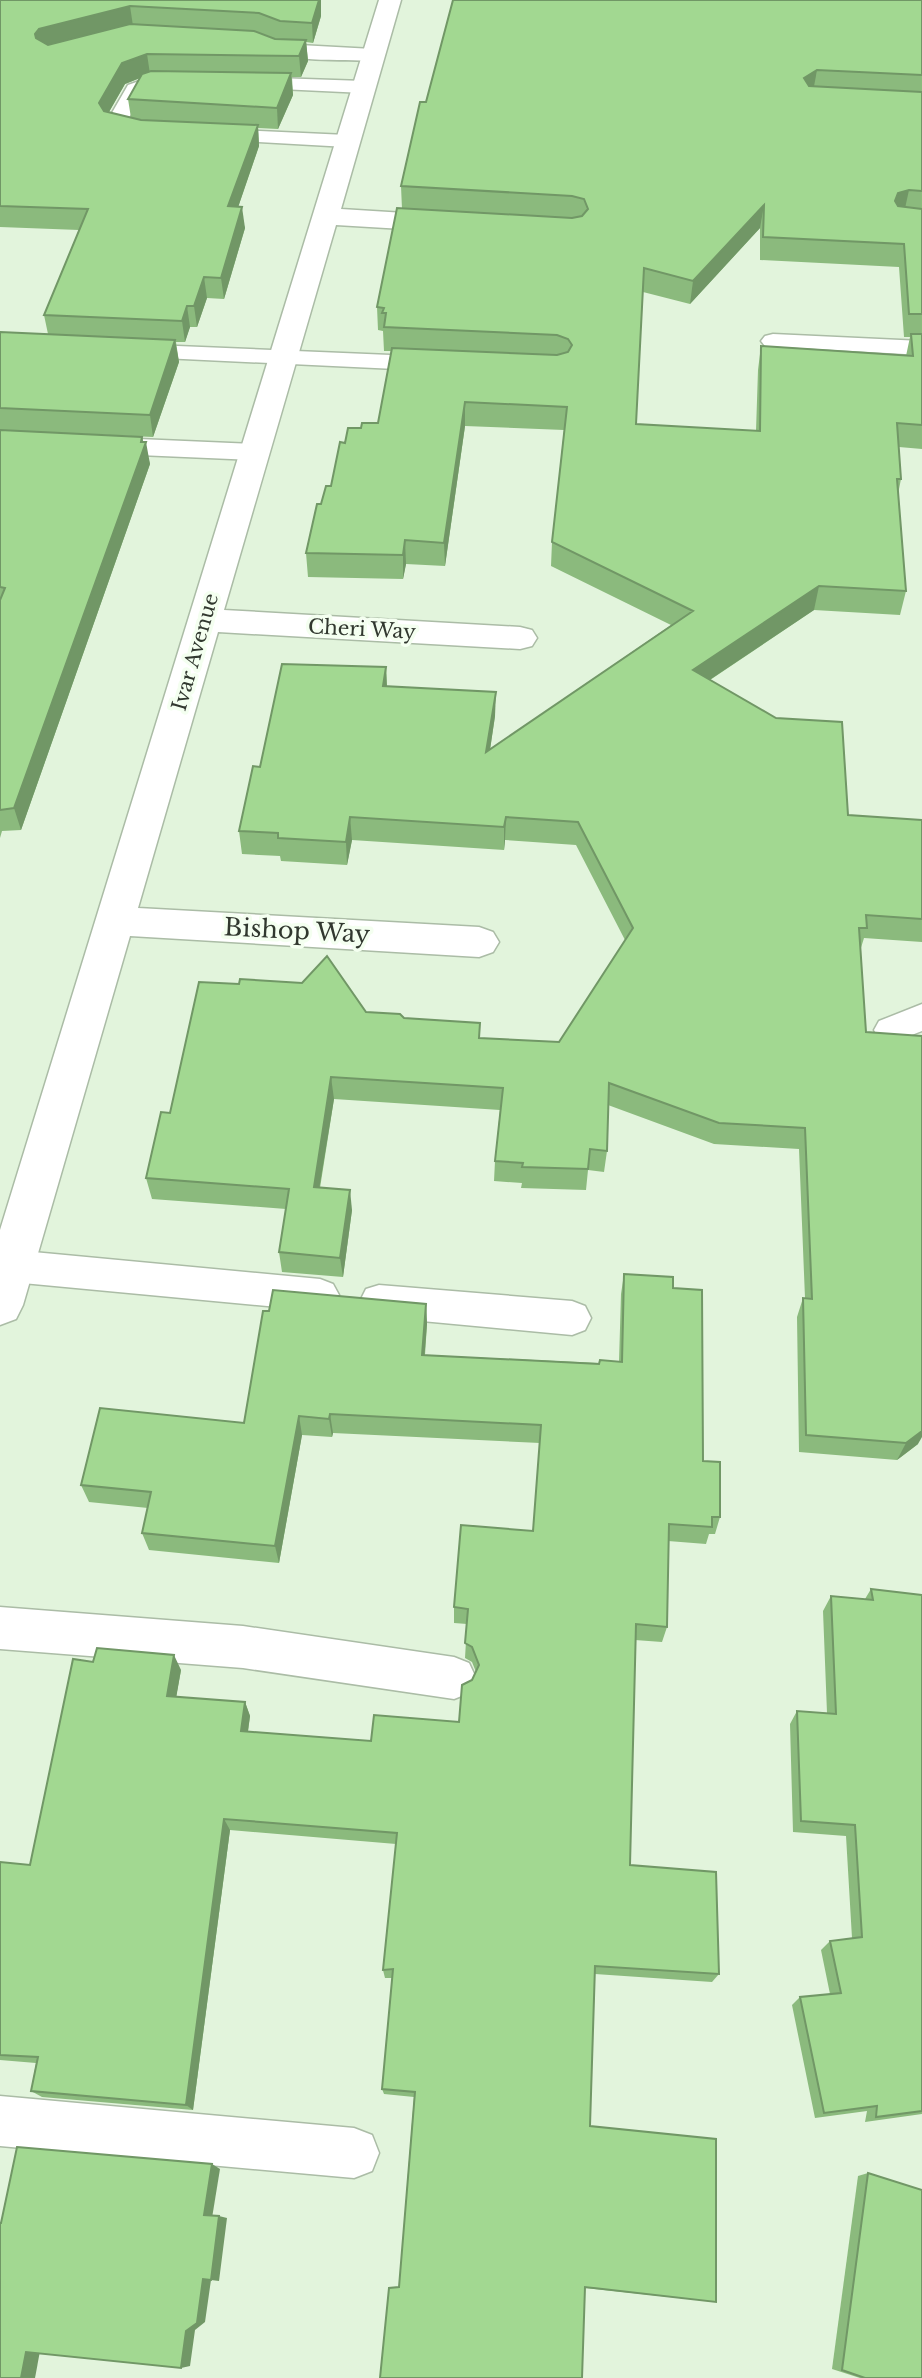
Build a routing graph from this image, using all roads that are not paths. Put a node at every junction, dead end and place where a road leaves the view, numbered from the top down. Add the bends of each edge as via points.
1 (390, 0) edge
2 (245, 41) edge
3 (368, 71) junction
4 (182, 83) edge
5 (231, 83) edge
6 (202, 122) edge
7 (171, 133) edge
8 (347, 141) junction
9 (324, 216) junction
10 (475, 225) edge
11 (773, 341) dead end
12 (922, 348) edge
13 (112, 350) edge
14 (283, 356) junction
15 (460, 365) edge
16 (0, 441) edge
17 (254, 452) junction
18 (204, 620) junction
19 (520, 638) dead end
20 (116, 921) junction
21 (479, 942) dead end
22 (922, 1017) edge
23 (891, 1030) edge
24 (12, 1266) junction
25 (0, 1305) edge
26 (572, 1318) dead end
27 (0, 1628) edge
28 (454, 1678) dead end
29 (0, 2121) edge
30 (354, 2153) dead end

1 - 3 street, Ivar Avenue
2 - 3 lane
3 - 5 lane
3 - 8 street, Ivar Avenue
4 - 7 lane via 135,89 115,125
6 - 8 lane via 197,134
8 - 9 street, Ivar Avenue
9 - 10 street
9 - 14 street, Ivar Avenue
11 - 12 lane
13 - 14 lane
14 - 15 lane
14 - 17 street, Ivar Avenue
16 - 17 lane
17 - 18 street, Ivar Avenue
18 - 19 street, Cheri Way
18 - 20 street, Ivar Avenue
20 - 21 street, Bishop Way
20 - 24 street, Ivar Avenue
22 - 23 lane
24 - 25 street, Ivar Avenue
24 - 26 lane
27 - 28 lane via 243,1647
29 - 30 lane

